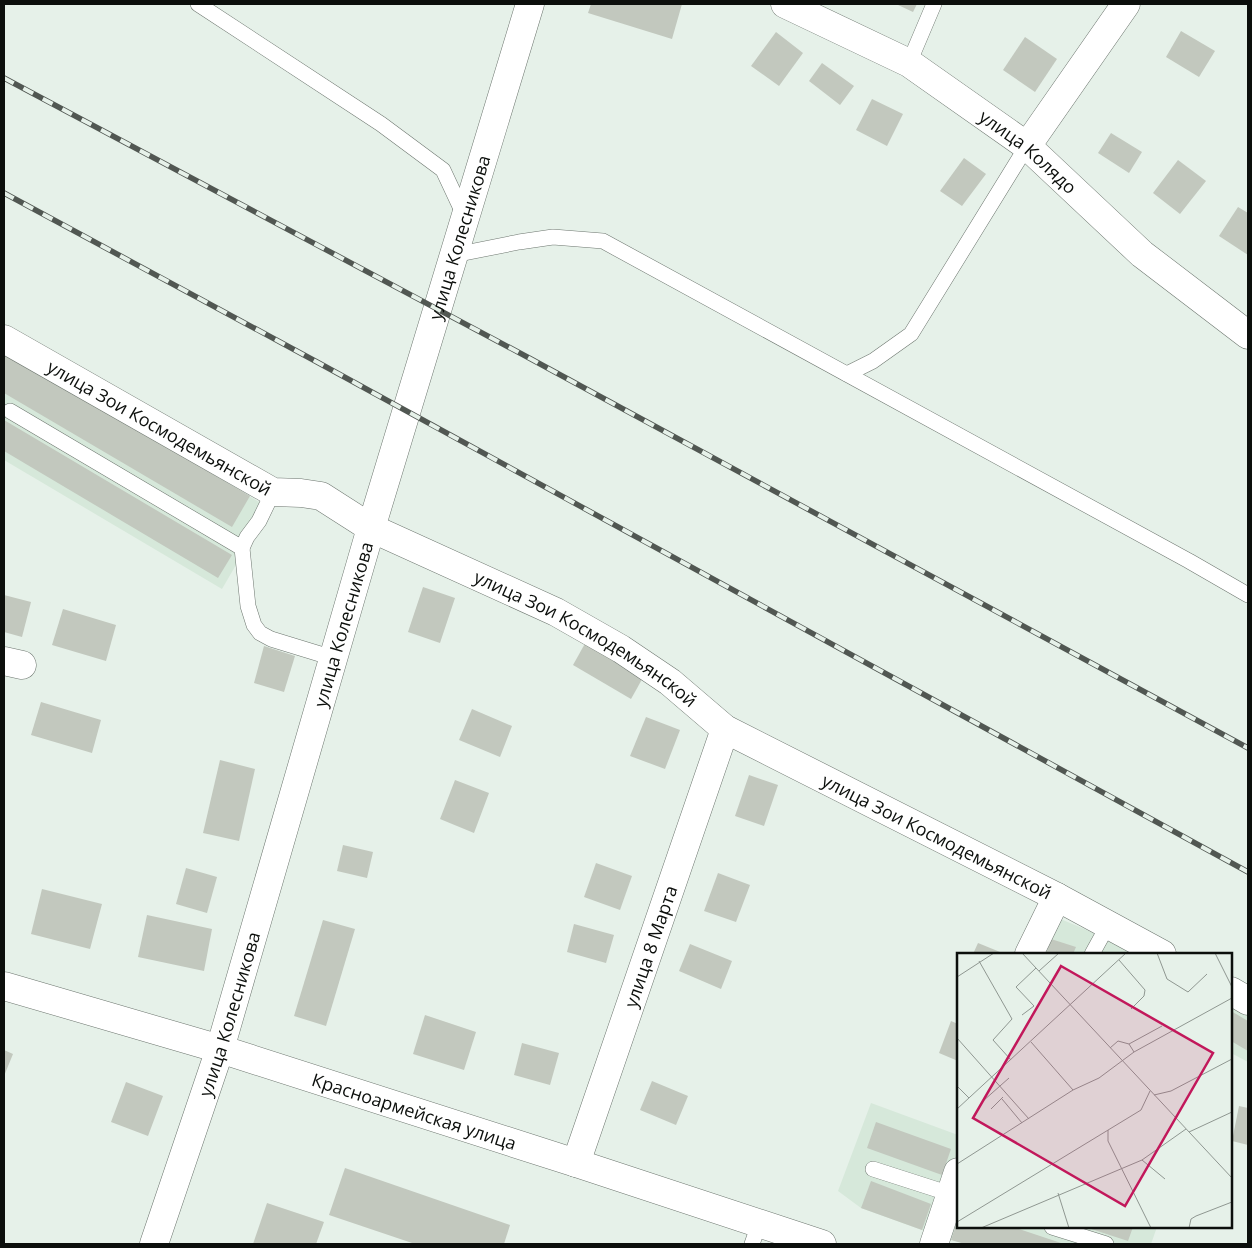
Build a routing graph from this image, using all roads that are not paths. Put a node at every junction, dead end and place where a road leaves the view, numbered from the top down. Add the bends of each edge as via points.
1 (198, 4) edge
2 (530, 4) edge
3 (785, 4) edge
4 (934, 4) edge
5 (1126, 4) edge
6 (909, 63) junction
7 (1027, 146) junction
8 (465, 218) junction
9 (454, 255) junction
10 (1248, 335) edge
11 (4, 339) edge
12 (846, 374) junction
13 (10, 411) dead end
14 (273, 492) junction
15 (371, 528) junction
16 (242, 548) junction
17 (1248, 595) edge
18 (333, 658) junction
19 (724, 729) junction
20 (1057, 897) junction
21 (1108, 925) junction
22 (1029, 953) edge
23 (1093, 953) edge
24 (1160, 953) edge
25 (4, 986) edge
26 (1232, 992) edge
27 (1248, 1001) edge
28 (220, 1049) junction
29 (576, 1163) junction
30 (873, 1169) dead end
31 (956, 1188) edge
32 (1055, 1228) edge
33 (755, 1234) edge
34 (154, 1244) edge
35 (822, 1244) edge
36 (934, 1244) edge
37 (1106, 1244) edge

1 - 8 lane via 381,124 443,170
2 - 8 street, улица Колесникова
3 - 6 street, улица Колядо
4 - 6 lane
5 - 7 street
6 - 7 street, улица Колядо
7 - 10 street, улица Колядо via 1142,254
7 - 12 lane via 911,334 873,361
8 - 9 street, улица Колесникова
9 - 12 lane via 553,236 603,241
9 - 15 street, улица Колесникова
11 - 14 street, улица Зои Космодемьянской
12 - 17 lane
13 - 16 lane
14 - 15 street, улица Зои Космодемьянской via 321,496
14 - 16 lane
15 - 18 street, улица Колесникова
15 - 19 street, улица Зои Космодемьянской via 556,612 621,648 670,682
16 - 18 lane via 248,606 260,633
18 - 28 street, улица Колесникова
19 - 20 street, улица Зои Космодемьянской
19 - 29 street, улица 8 Марта
20 - 21 street, улица Зои Космодемьянской
20 - 22 street
21 - 23 lane
21 - 24 street, улица Зои Космодемьянской
25 - 28 street, Красноармейская улица
26 - 27 street
28 - 29 street, Красноармейская улица
28 - 34 street, улица Колесникова
29 - 33 street, Красноармейская улица
30 - 31 lane
31 - 36 street
32 - 37 lane
33 - 35 street, Красноармейская улица

